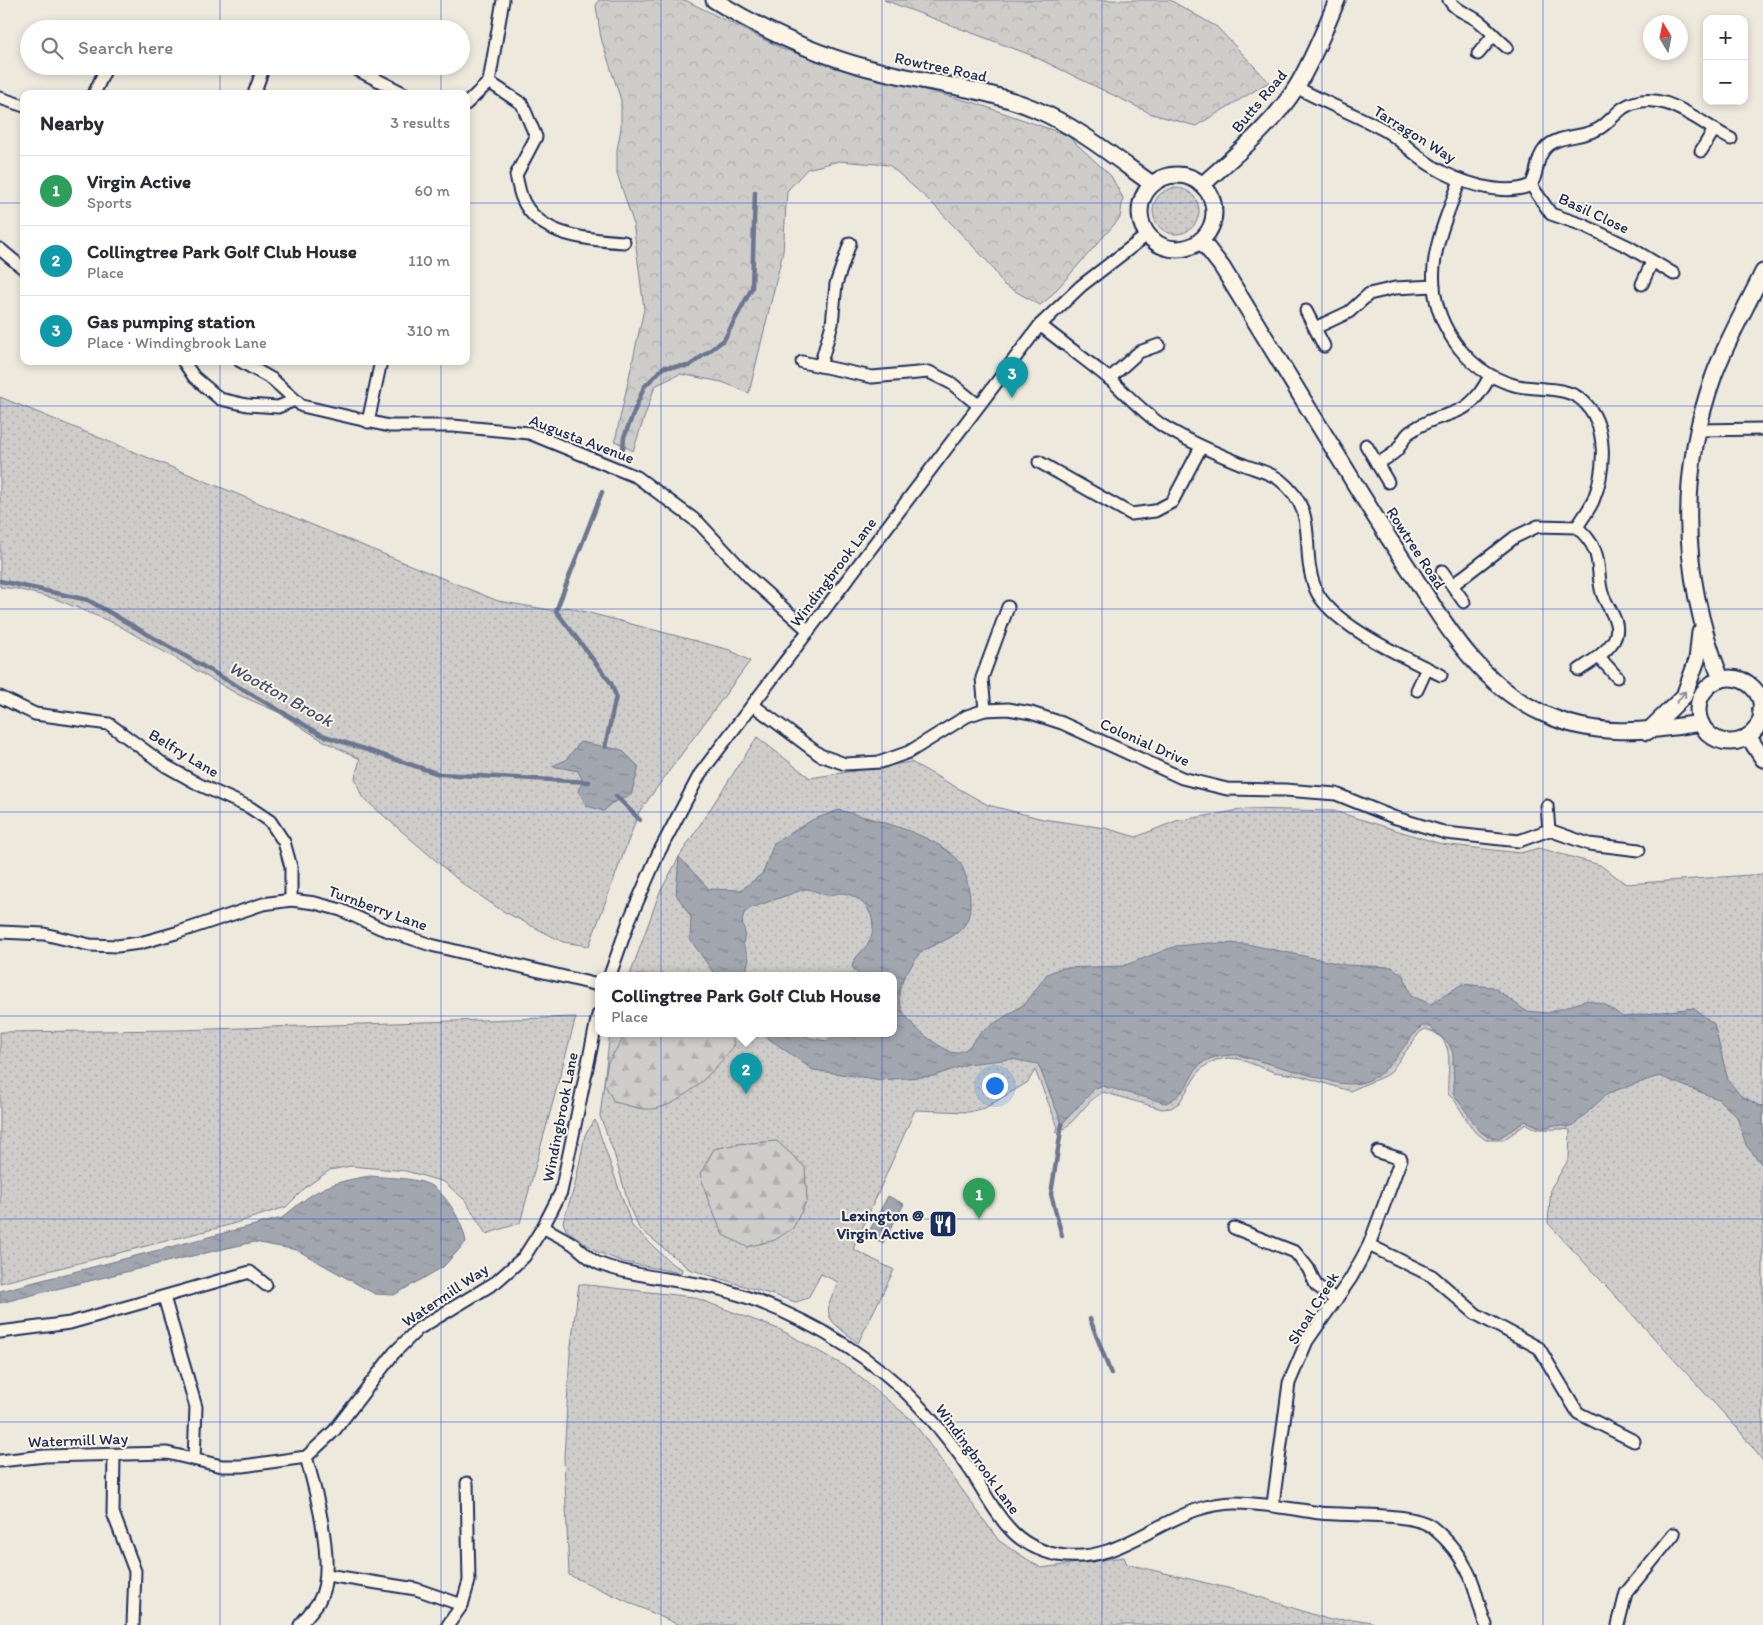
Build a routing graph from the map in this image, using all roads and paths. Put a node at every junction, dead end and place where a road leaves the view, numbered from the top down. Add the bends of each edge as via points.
1 (503, 0) edge
2 (714, 0) edge
3 (1338, 0) edge
4 (1449, 0) edge
5 (1492, 36) junction
6 (1507, 46) dead end
7 (1478, 54) dead end
8 (103, 75) edge
9 (261, 75) edge
10 (366, 75) edge
11 (489, 82) junction
12 (1296, 87) junction
13 (96, 90) edge
14 (255, 90) edge
15 (393, 90) edge
16 (0, 98) edge
17 (470, 100) edge
18 (20, 105) edge
19 (1714, 130) junction
20 (1732, 139) dead end
21 (1701, 151) dead end
22 (1460, 180) junction
23 (1152, 184) junction
24 (1202, 185) junction
25 (1531, 185) junction
26 (1147, 235) junction
27 (1201, 240) junction
28 (624, 242) dead end
29 (850, 243) dead end
30 (0, 249) edge
31 (1652, 262) junction
32 (20, 266) edge
33 (1763, 272) edge
34 (1674, 274) dead end
35 (1642, 284) dead end
36 (1434, 286) junction
37 (1306, 311) dead end
38 (1040, 325) junction
39 (1315, 328) junction
40 (1159, 345) dead end
41 (1324, 346) dead end
42 (802, 362) dead end
43 (186, 365) edge
44 (247, 365) edge
45 (380, 365) edge
46 (820, 366) junction
47 (1490, 376) junction
48 (1109, 379) junction
49 (295, 400) junction
50 (978, 405) junction
51 (368, 422) junction
52 (1763, 429) edge
53 (1698, 430) junction
54 (1366, 445) dead end
55 (1200, 446) junction
56 (1039, 462) dead end
57 (1377, 464) junction
58 (1388, 482) dead end
59 (1577, 527) junction
60 (1442, 571) dead end
61 (1454, 584) junction
62 (1464, 602) dead end
63 (1008, 606) dead end
64 (1701, 623) junction
65 (810, 631) junction
66 (1599, 657) junction
67 (1426, 668) junction
68 (1579, 670) dead end
69 (1441, 675) dead end
70 (1617, 677) dead end
71 (1721, 679) junction
72 (1417, 690) dead end
73 (0, 697) edge
74 (753, 705) junction
75 (985, 710) junction
76 (1762, 710) edge
77 (1700, 723) junction
78 (1647, 732) junction
79 (1748, 736) junction
80 (1763, 759) edge
81 (1546, 806) dead end
82 (1549, 830) junction
83 (1639, 850) dead end
84 (291, 900) junction
85 (0, 932) edge
86 (611, 972) edge
87 (595, 984) edge
88 (595, 1030) edge
89 (1378, 1152) dead end
90 (544, 1227) junction
91 (1234, 1228) dead end
92 (1369, 1245) junction
93 (266, 1285) dead end
94 (164, 1297) junction
95 (1336, 1300) junction
96 (0, 1332) edge
97 (1634, 1441) dead end
98 (114, 1456) junction
99 (306, 1457) junction
100 (194, 1459) junction
101 (0, 1461) edge
102 (467, 1483) dead end
103 (1273, 1504) junction
104 (1674, 1534) dead end
105 (327, 1576) junction
106 (462, 1605) junction
107 (133, 1625) edge
108 (300, 1625) edge
109 (448, 1625) edge
110 (1486, 1625) edge
111 (1618, 1625) edge

1 - 11 street
2 - 23 street, Rowtree Road via 774,35 836,59 985,93 1034,109 1082,132
3 - 12 street, Butts Road via 1317,50
4 - 5 street via 1481,22
5 - 6 street
5 - 7 street
8 - 13 street
9 - 14 street
10 - 15 street
11 - 17 street
11 - 28 street via 522,104 536,137 516,175 522,199 543,225 589,240
12 - 22 street, Tarragon Way via 1387,132 1431,166
12 - 24 street, Butts Road via 1250,142
16 - 18 street
19 - 20 street
19 - 21 street
19 - 25 street via 1686,111 1643,99 1624,108 1600,128 1579,137 1558,139 1544,148 1538,160 1538,175
22 - 25 street, Tarragon Way via 1488,188 1514,189
22 - 36 street via 1440,233 1433,268
23 - 24 street via 1171,176 1183,176
23 - 26 street via 1143,197 1140,210
24 - 27 street via 1213,204 1214,214 1209,230
25 - 31 street, Basil Close via 1551,214 1629,247
26 - 27 street via 1170,249 1190,247
26 - 38 street, Windingbrook Lane via 1082,286
27 - 78 street, Rowtree Road via 1222,267 1382,528 1451,634 1476,665 1540,713 1564,723 1594,730
29 - 46 street via 836,284 832,324
30 - 32 street
31 - 34 street, Basil Close
31 - 35 street
33 - 53 street via 1714,374
36 - 39 street via 1396,288 1369,294 1349,312
36 - 47 street via 1444,325 1458,348
37 - 39 street
38 - 48 street
38 - 50 street, Windingbrook Lane
39 - 41 street
40 - 48 street via 1139,352
42 - 46 street
43 - 49 street via 194,378 220,399 278,407
44 - 49 street, Augusta Avenue via 272,379
45 - 51 street
46 - 50 street via 872,377 929,372 951,383
47 - 57 street via 1481,394 1465,409 1409,433 1396,451
47 - 59 street via 1515,386 1566,393 1583,401 1590,412 1598,426 1602,450 1600,478 1592,503
48 - 55 street via 1162,425
49 - 51 street, Augusta Avenue via 302,406
50 - 65 street, Windingbrook Lane
51 - 65 street, Augusta Avenue via 389,426 453,426 529,433 637,477 699,523 752,580
52 - 53 street
53 - 64 street via 1689,477 1687,522 1691,571
54 - 57 street
55 - 56 street via 1172,502 1155,511 1131,514
55 - 67 street via 1279,479 1297,498 1305,513 1310,545 1308,564 1315,589 1324,602 1350,625 1387,649
57 - 58 street
59 - 61 street via 1538,526 1522,533
59 - 66 street via 1590,539 1597,554 1602,594 1616,627 1614,639
60 - 61 street
61 - 62 street
63 - 75 street via 982,678
64 - 71 street
78 -> 64 street via 1684,696 1698,660
65 - 74 street, Windingbrook Lane
66 - 68 street
66 - 70 street
67 - 69 street
67 - 72 street
71 - 76 street via 1733,678 1753,687
71 - 77 street via 1706,688 1700,698
73 - 84 street, Belfry Lane via 35,714 109,724 166,766 249,807 270,821 284,842 291,867
74 - 75 street, Colonial Drive via 820,755 845,764 881,762 909,752 968,716
74 - 86 street, Windingbrook Lane via 700,774 658,854 629,920
75 - 82 street, Colonial Drive via 1032,713 1062,723 1182,778 1226,789 1336,794 1392,817 1446,833 1519,841
76 - 79 street via 1757,727
77 - 78 street, Rowtree Road
77 - 79 street via 1719,740 1738,741
79 - 80 street
81 - 82 street
82 - 83 street via 1589,844
84 - 85 street, Turnberry Lane via 263,904 176,933 116,946 90,945 44,934
84 - 87 street, Turnberry Lane via 341,910 380,928 431,945
88 - 90 street, Windingbrook Lane via 562,1192
89 - 92 street, Shoal Creek via 1400,1159
90 - 99 street, Watermill Way via 524,1257 496,1282 418,1329 394,1353 334,1431
90 - 103 street, Windingbrook Lane via 599,1264 715,1288 747,1298 807,1324 856,1353 886,1375 930,1420 969,1468 1009,1529 1032,1548 1059,1555 1091,1555 1127,1545 1168,1521 1199,1509 1231,1503
91 - 95 street via 1295,1252 1316,1285
92 - 95 street, Shoal Creek
92 - 97 street via 1432,1276 1476,1314 1539,1348 1578,1413
93 - 94 street via 250,1272
94 - 96 street via 70,1323
94 - 100 street via 196,1407
95 - 103 street, Shoal Creek via 1307,1341 1289,1383
98 - 100 street, Watermill Way via 167,1453
98 - 101 street, Watermill Way via 45,1456
98 - 107 street via 113,1513 135,1571
99 - 100 street, Watermill Way via 236,1466
99 - 105 street via 318,1498
102 - 106 street via 470,1582
103 - 110 street, Windingbrook Lane via 1327,1513 1396,1516 1429,1525 1453,1548 1471,1577
104 - 111 street via 1626,1593
105 - 106 street via 416,1589
105 - 108 street via 320,1600
106 - 109 street

